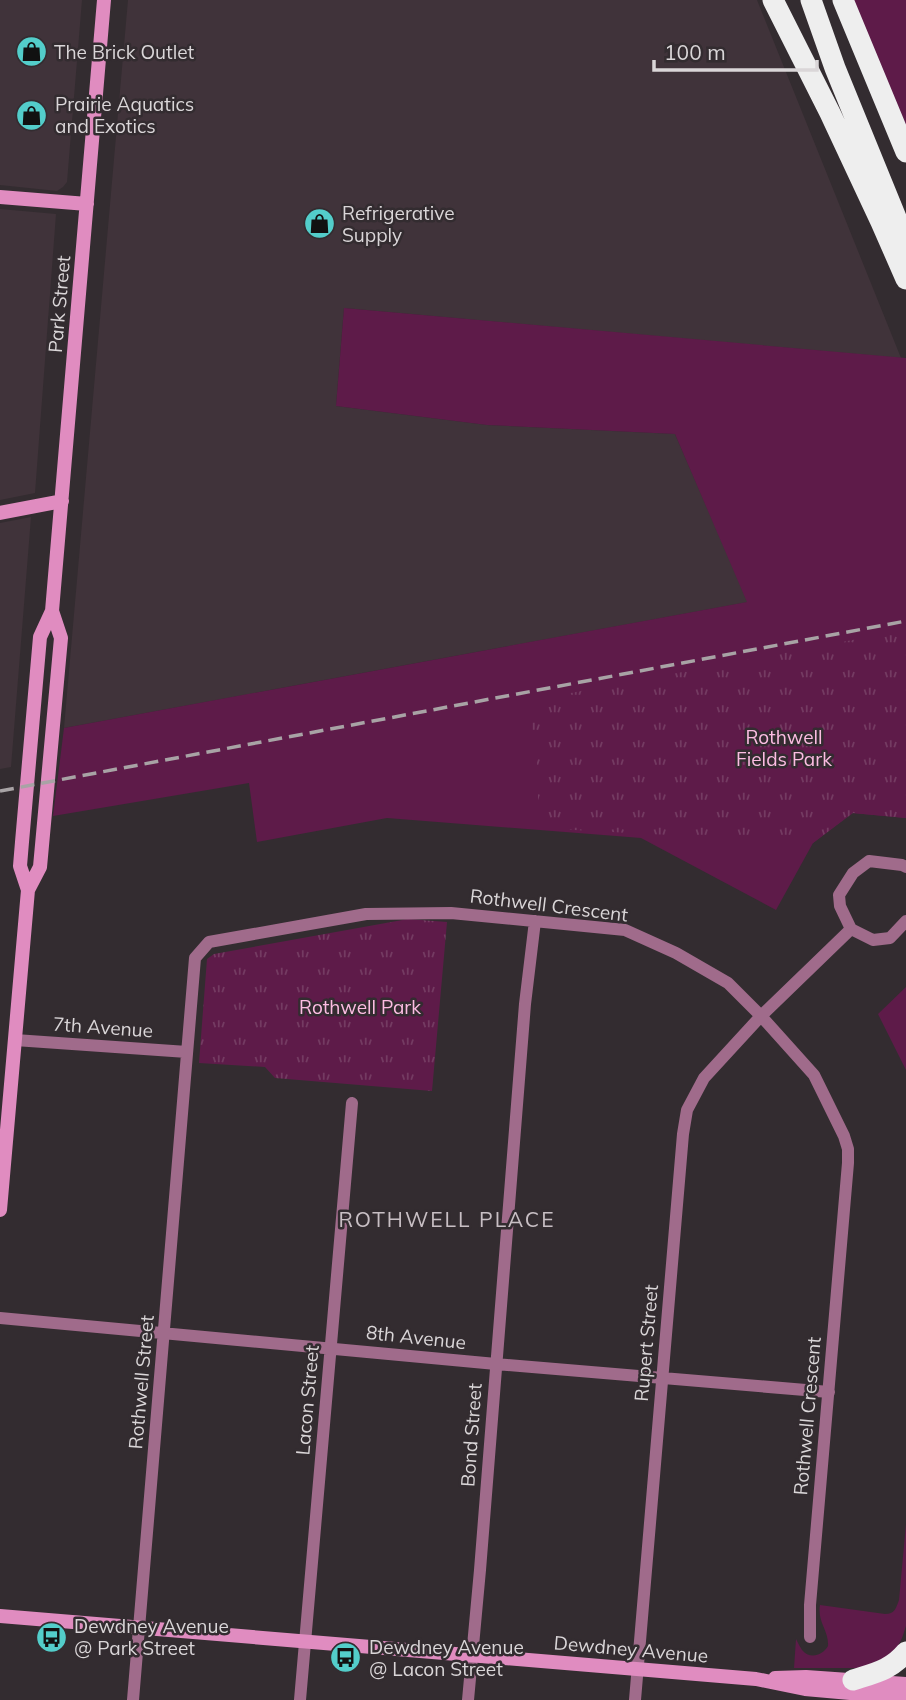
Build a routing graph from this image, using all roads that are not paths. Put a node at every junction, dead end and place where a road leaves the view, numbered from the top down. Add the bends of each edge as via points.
1 (104, 0) edge
2 (773, 0) edge
3 (811, 0) edge
4 (844, 0) edge
5 (906, 152) edge
6 (0, 197) edge
7 (87, 204) junction
8 (906, 242) edge
9 (906, 279) edge
10 (62, 501) junction
11 (0, 513) edge
12 (52, 611) junction
13 (906, 867) edge
14 (28, 890) junction
15 (535, 921) junction
16 (906, 921) edge
17 (851, 929) junction
18 (761, 1016) junction
19 (15, 1040) junction
20 (187, 1052) junction
21 (186, 1067) joint
22 (352, 1103) dead end
23 (0, 1210) edge
24 (0, 1318) edge
25 (165, 1333) junction
26 (330, 1348) junction
27 (496, 1364) junction
28 (663, 1378) junction
29 (829, 1392) junction
30 (0, 1616) edge
31 (139, 1627) junction
32 (810, 1637) dead end
33 (304, 1641) junction
34 (906, 1652) edge
35 (472, 1655) junction
36 (638, 1669) junction
37 (756, 1679) junction
38 (853, 1680) junction
39 (906, 1684) edge
40 (805, 1695) edge
41 (906, 1698) edge
42 (134, 1700) edge
43 (300, 1700) edge
44 (468, 1700) edge
45 (635, 1700) edge

1 - 7 main road, Park Street
2 - 9 highway
3 - 8 highway
4 - 5 highway
6 - 7 main road
7 - 10 main road, Park Street
10 - 11 main road
10 - 12 main road, Park Street
12 - 14 main road, Park Street via 40,637 21,854
12 - 14 main road, Park Street via 61,638 40,867
13 - 17 street via 869,861 853,873 839,895
14 - 19 main road, Park Street
15 - 18 street, Rothwell Crescent via 625,930 728,983
15 - 20 street, Rothwell Crescent via 451,913 366,914 209,942 195,958
15 - 27 street, Bond Street
16 - 17 street via 890,938 873,940
17 - 18 street, Rupert Street
18 - 28 street, Rupert Street via 704,1078 687,1110
18 - 29 street, Rothwell Crescent via 814,1075 848,1149
19 - 20 street, 7th Avenue
19 - 23 main road, Park Street
20 - 21 street, Rothwell Crescent
21 - 25 street, Rothwell Street
22 - 26 street, Lacon Street
24 - 25 street, 8th Avenue
25 - 26 street, 8th Avenue
25 - 31 street, Rothwell Street
26 - 27 street, 8th Avenue
26 - 33 street, Lacon Street
27 - 28 street, 8th Avenue
27 - 35 street, Bond Street
28 - 29 street, 8th Avenue
28 - 36 street, Rupert Street
29 - 32 street, Rothwell Crescent
30 - 31 main road, Dewdney Avenue
31 - 33 main road, Dewdney Avenue
31 - 42 street, Rothwell Street
33 - 35 main road, Dewdney Avenue
33 - 43 street, Lacon Street
34 - 38 highway via 893,1665
35 - 36 main road, Dewdney Avenue
35 - 44 street, Bond Street
36 - 37 main road, Dewdney Avenue
36 - 45 street, Rupert Street
37 - 38 main road, Dewdney Avenue
37 - 40 main road, Dewdney Avenue
38 - 39 main road, Dewdney Avenue
40 - 41 main road, Dewdney Avenue

